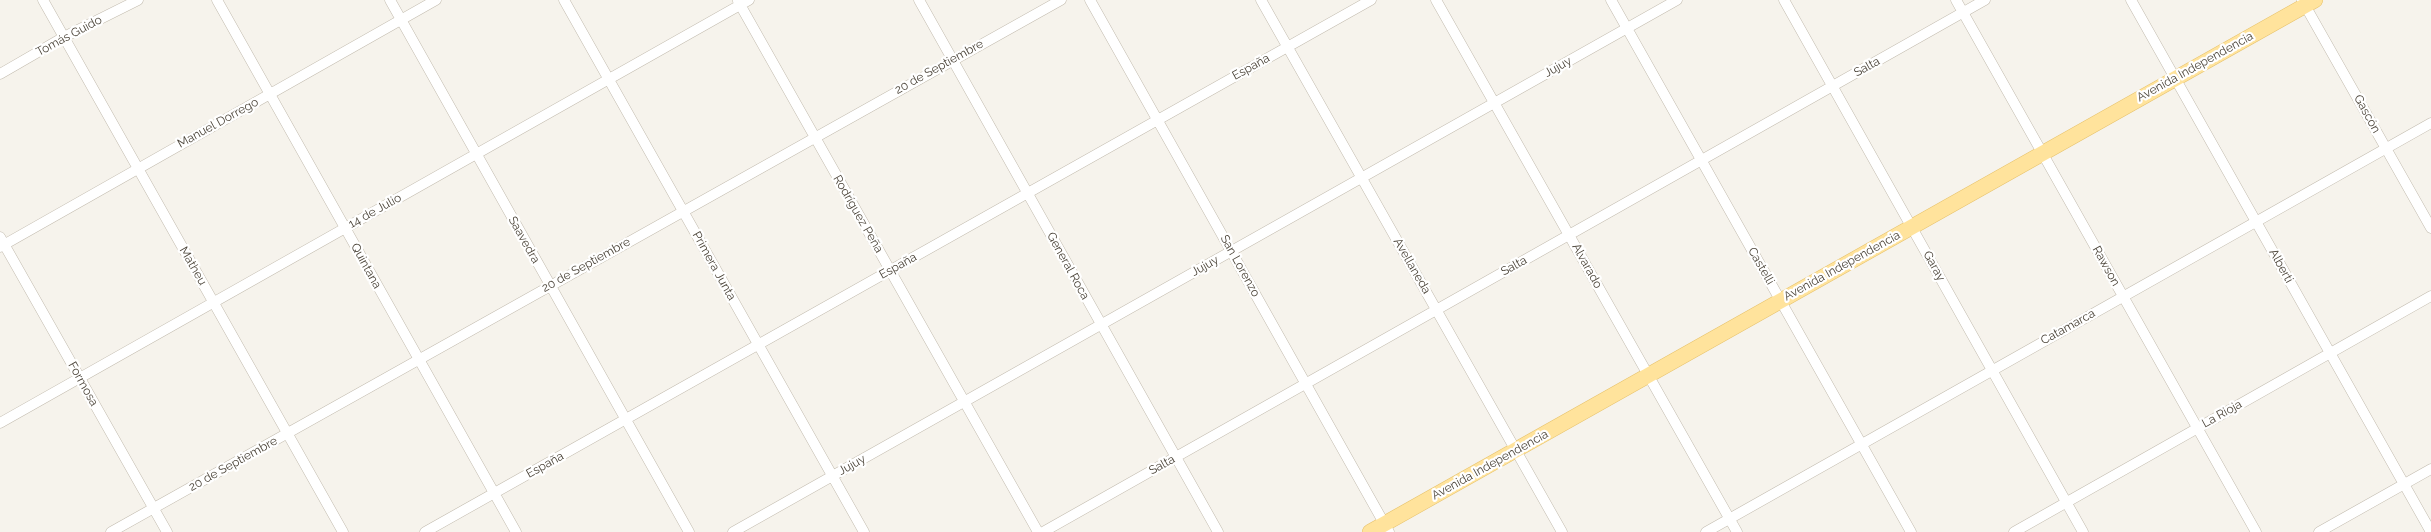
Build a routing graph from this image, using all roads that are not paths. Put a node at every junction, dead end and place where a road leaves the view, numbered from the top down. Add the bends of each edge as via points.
1 (43, 0) edge
2 (138, 0) edge
3 (217, 0) edge
4 (390, 0) edge
5 (436, 0) edge
6 (564, 0) edge
7 (919, 0) edge
8 (1061, 0) edge
9 (1090, 0) edge
10 (1261, 0) edge
11 (1370, 0) edge
12 (1436, 0) edge
13 (1611, 0) edge
14 (1677, 0) edge
15 (1784, 0) edge
16 (1956, 0) edge
17 (1985, 0) edge
18 (2130, 0) edge
19 (743, 2) edge
20 (2308, 2) edge
21 (1963, 13) junction
22 (400, 20) junction
23 (1627, 28) junction
24 (64, 38) junction
25 (1288, 47) junction
26 (952, 59) junction
27 (0, 74) edge
28 (609, 79) junction
29 (2175, 79) junction
30 (1832, 86) junction
31 (269, 94) junction
32 (1494, 103) junction
33 (1158, 120) junction
34 (2431, 123) edge
35 (814, 137) junction
36 (2386, 148) junction
37 (476, 154) junction
38 (2042, 154) junction
39 (1701, 161) junction
40 (138, 168) junction
41 (1362, 178) junction
42 (1028, 193) junction
43 (683, 211) junction
44 (2256, 222) junction
45 (1912, 227) junction
46 (345, 228) junction
47 (2431, 228) edge
48 (1569, 235) junction
49 (1, 242) edge
50 (1232, 251) junction
51 (890, 270) junction
52 (550, 286) junction
53 (2123, 296) junction
54 (2431, 296) edge
55 (1781, 301) junction
56 (214, 302) junction
57 (1437, 310) junction
58 (1101, 324) junction
59 (758, 344) junction
60 (2330, 353) junction
61 (419, 359) junction
62 (1992, 370) junction
63 (1649, 375) junction
64 (80, 378) junction
65 (1306, 384) junction
66 (964, 402) junction
67 (626, 419) junction
68 (0, 423) edge
69 (2197, 428) junction
70 (287, 433) junction
71 (1862, 444) junction
72 (1517, 451) junction
73 (1176, 457) junction
74 (2431, 469) edge
75 (833, 476) junction
76 (2404, 484) junction
77 (494, 493) junction
78 (2066, 502) junction
79 (153, 508) junction
80 (1730, 518) junction
81 (1387, 528) edge
82 (111, 532) edge
83 (167, 532) edge
84 (344, 532) edge
85 (425, 532) edge
86 (516, 532) edge
87 (689, 532) edge
88 (733, 532) edge
89 (864, 532) edge
90 (1038, 532) edge
91 (1043, 532) edge
92 (1218, 532) edge
93 (1370, 532) edge
94 (1562, 532) edge
95 (1706, 532) edge
96 (1737, 532) edge
97 (1911, 532) edge
98 (2014, 532) edge
99 (2083, 532) edge
100 (2256, 532) edge
101 (2319, 532) edge
102 (2431, 532) edge

1 - 24 street, Matheu
2 - 24 street, Tomás Guido
3 - 31 street, Quintana
4 - 22 street, Saavedra
5 - 22 street, Manuel Dorrego
6 - 28 street, Primera Junta
7 - 26 street, General Roca
8 - 26 street, 20 de Septiembre
9 - 33 street, San Lorenzo
10 - 25 street, Avellaneda
11 - 25 street, España
12 - 32 street, Alvarado
13 - 23 street, Castelli
14 - 23 street, Jujuy
15 - 30 street, Garay
16 - 21 street, Rawson
17 - 21 street, Salta
18 - 29 street, Alberti
19 - 28 street, 14 de Julio
19 - 35 street, Rodríguez Peña
20 - 29 main road, Avenida Independencia
20 - 36 street, Gascón
21 - 30 street, Salta
21 - 38 street, Rawson
22 - 31 street, Manuel Dorrego
22 - 37 street, Saavedra
23 - 32 street, Jujuy
23 - 39 street, Castelli
24 - 27 street, Tomás Guido
24 - 40 street, Matheu
25 - 33 street, España
25 - 41 street, Avellaneda
26 - 35 street, 20 de Septiembre
26 - 42 street, General Roca
28 - 37 street, 14 de Julio
28 - 43 street, Primera Junta
29 - 38 main road, Avenida Independencia
29 - 44 street, Alberti
30 - 39 street, Salta
30 - 45 street, Garay
31 - 40 street, Manuel Dorrego
31 - 46 street, Quintana
32 - 41 street, Jujuy
32 - 48 street, Alvarado
33 - 42 street, España
33 - 50 street, San Lorenzo
34 - 36 street, Catamarca
35 - 43 street, 20 de Septiembre
35 - 51 street, Rodríguez Peña
36 - 44 street, Catamarca
36 - 47 street, Gascón
37 - 46 street, 14 de Julio
37 - 52 street, Saavedra
38 - 45 main road, Avenida Independencia
38 - 53 street, Rawson
39 - 48 street, Salta
39 - 55 street, Castelli
40 - 49 street, Manuel Dorrego
40 - 56 street, Matheu
41 - 50 street, Jujuy
41 - 57 street, Avellaneda
42 - 51 street, España
42 - 58 street, General Roca
43 - 52 street, 20 de Septiembre
43 - 59 street, Primera Junta
44 - 53 street, Catamarca
44 - 60 street, Alberti
45 - 55 main road, Avenida Independencia
45 - 62 street, Garay
46 - 56 street, 14 de Julio
46 - 61 street, Quintana
48 - 57 street, Salta
48 - 63 street, Alvarado
49 - 64 street, Formosa
50 - 58 street, Jujuy
50 - 65 street, San Lorenzo
51 - 59 street, España
51 - 66 street, Rodríguez Peña
52 - 61 street, 20 de Septiembre
52 - 67 street, Saavedra
53 - 62 street, Catamarca
53 - 69 street, Rawson
54 - 60 street, La Rioja
55 - 63 main road, Avenida Independencia
55 - 71 street, Castelli
56 - 64 street, 14 de Julio
56 - 70 street, Matheu
57 - 65 street, Salta
57 - 72 street, Avellaneda
58 - 66 street, Jujuy
58 - 73 street, General Roca
59 - 67 street, España
59 - 75 street, Primera Junta
60 - 69 street, La Rioja
60 - 76 street, Alberti
61 - 70 street, 20 de Septiembre
61 - 77 street, Quintana
62 - 71 street, Catamarca
62 - 78 street, Garay
63 - 72 main road, Avenida Independencia
63 - 80 street, Alvarado
64 - 68 street, 14 de Julio
64 - 79 street, Formosa
65 - 73 street, Salta
65 - 81 street, San Lorenzo
66 - 75 street, Jujuy
66 - 90 street, Rodríguez Peña
67 - 77 street, España
67 - 87 street, Saavedra
69 - 78 street, La Rioja
69 - 100 street, Rawson
70 - 79 street, 20 de Septiembre
70 - 84 street, Matheu
71 - 80 street, Catamarca
71 - 97 street, Castelli
72 - 81 main road, Avenida Independencia
72 - 94 street, Avellaneda
73 - 91 street, Salta
73 - 92 street, General Roca
74 - 76 street
75 - 88 street, Jujuy
75 - 89 street, Primera Junta
76 - 101 street
76 - 102 street, Alberti
77 - 85 street, España
77 - 86 street, Quintana
78 - 98 street, La Rioja
78 - 99 street, Garay
79 - 82 street, 20 de Septiembre
79 - 83 street, Formosa
80 - 95 street, Catamarca
80 - 96 street, Alvarado
81 - 93 main road, Avenida Independencia

